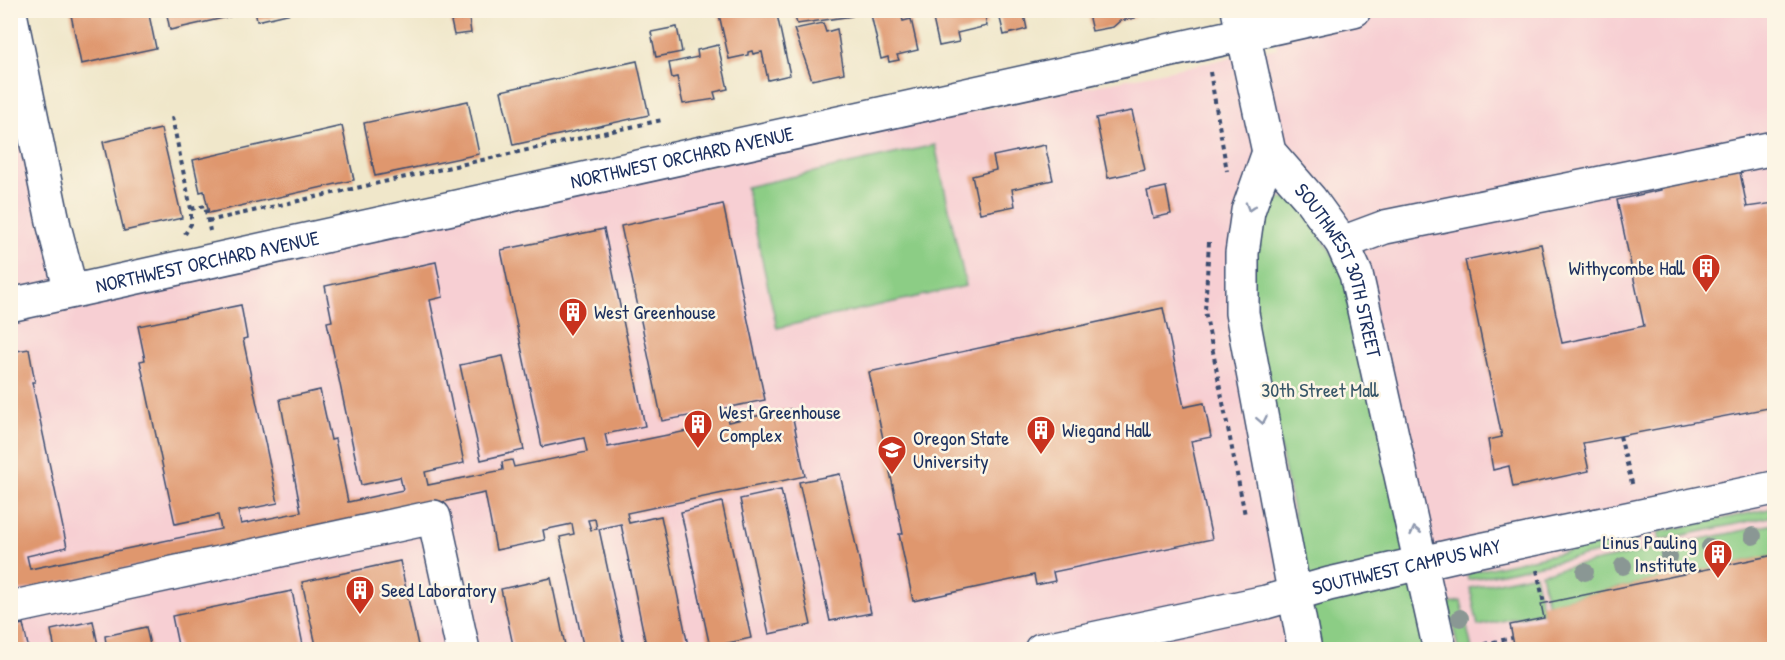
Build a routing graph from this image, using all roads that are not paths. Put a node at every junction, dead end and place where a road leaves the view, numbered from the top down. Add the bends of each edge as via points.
1 (1354, 10) edge
2 (10, 13) edge
3 (1241, 23) edge
4 (1774, 148) edge
5 (1269, 152) junction
6 (1342, 243) junction
7 (71, 291) junction
8 (10, 305) edge
9 (1774, 488) edge
10 (1422, 563) junction
11 (1294, 595) junction
12 (10, 608) edge
13 (463, 650) edge
14 (1041, 650) edge
15 (1305, 650) edge
16 (1440, 650) edge

1 - 3 street, NORTHWEST ORCHARD AVENUE
2 - 7 street
3 - 5 street, SOUTHWEST 30TH STREET
3 - 7 street, NORTHWEST ORCHARD AVENUE
4 - 6 street via 1385,227
5 - 6 street, SOUTHWEST 30TH STREET
5 -> 11 street, SOUTHWEST 30TH STREET via 1248,211 1242,253 1242,313
10 -> 6 street, SOUTHWEST 30TH STREET via 1356,274
7 - 8 street, NORTHWEST ORCHARD AVENUE
9 - 10 street, SOUTHWEST CAMPUS WAY
10 - 11 street, SOUTHWEST CAMPUS WAY
10 - 16 street, SOUTHWEST 30TH STREET
11 - 14 street, SOUTHWEST CAMPUS WAY
11 - 15 street, SOUTHWEST 30TH STREET
12 - 13 street via 434,517

